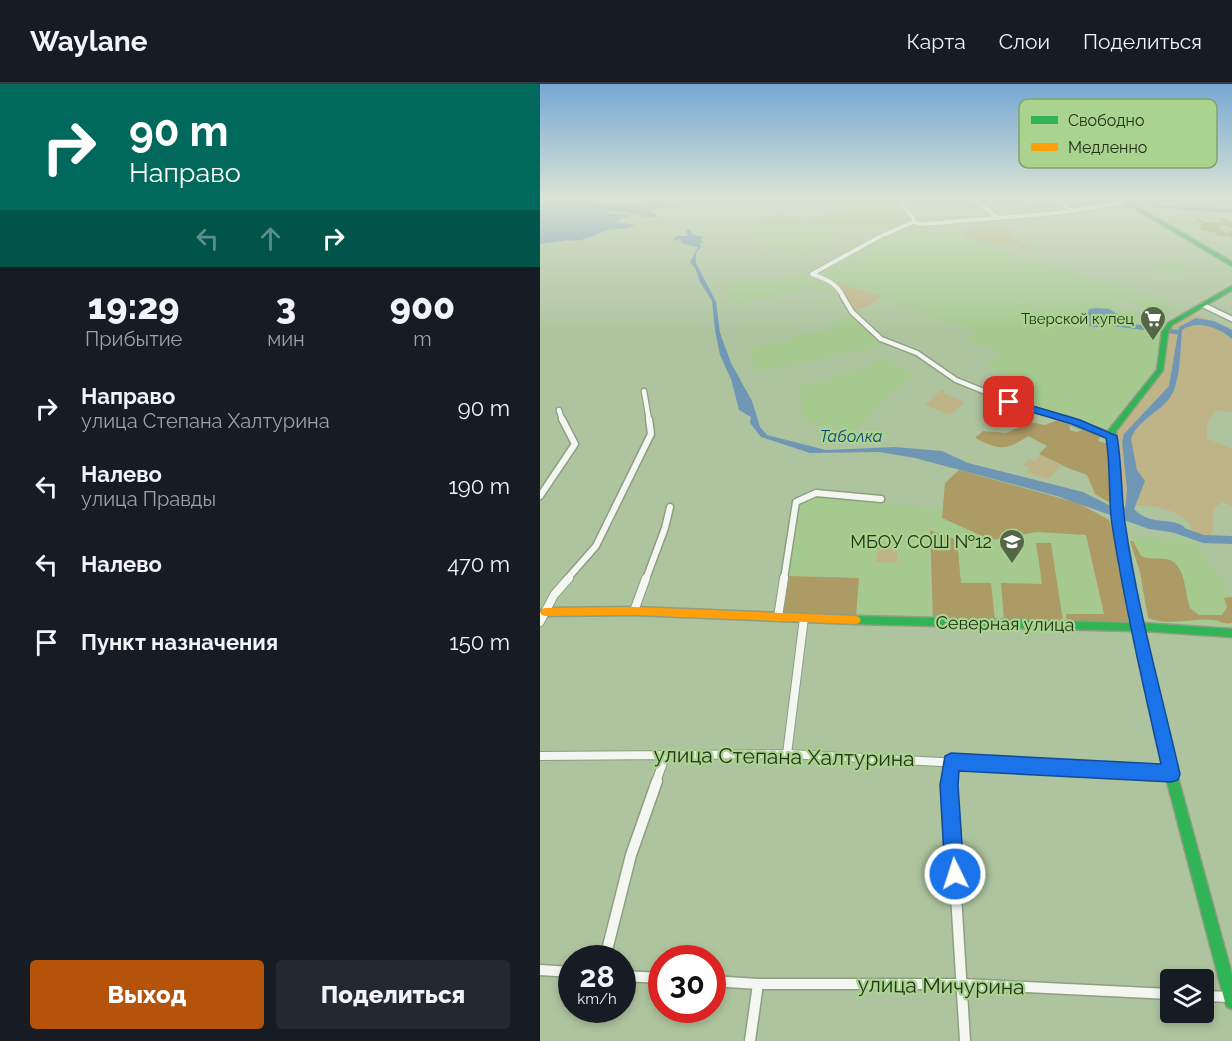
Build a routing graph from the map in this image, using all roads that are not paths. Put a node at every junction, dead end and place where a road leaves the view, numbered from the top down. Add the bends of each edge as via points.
1 (869, 243) edge
2 (1196, 243) edge
3 (1232, 264) edge
4 (1232, 288) edge
5 (1203, 304) junction
6 (1232, 319) edge
7 (644, 391) dead end
8 (559, 410) dead end
9 (1111, 436) junction
10 (540, 496) edge
11 (881, 499) dead end
12 (670, 507) dead end
13 (634, 611) junction
14 (545, 612) junction
15 (777, 617) junction
16 (804, 618) junction
17 (540, 622) edge
18 (1138, 627) junction
19 (1232, 633) edge
20 (666, 754) junction
21 (787, 754) junction
22 (540, 756) edge
23 (951, 762) junction
24 (1171, 774) junction
25 (608, 945) edge
26 (540, 970) edge
27 (558, 971) edge
28 (726, 982) edge
29 (758, 984) junction
30 (962, 984) junction
31 (1160, 994) edge
32 (1214, 997) edge
33 (1232, 999) edge
34 (750, 1041) edge
35 (965, 1041) edge

1 - 9 street via 812,274 838,287 852,312 880,339 917,353 956,380 982,391
2 - 3 main road
4 - 5 main road
5 - 6 street
5 - 9 main road via 1166,329 1160,370 1117,422
7 - 14 street via 651,434 596,546 554,595
8 - 10 street via 575,444
9 - 18 main road via 1118,522
11 - 15 street via 816,493 796,502
12 - 13 street
13 - 14 main road, Северная улица
13 - 15 main road, Северная улица
14 - 17 street
15 - 16 main road, Северная улица
16 - 18 main road, Северная улица
16 - 21 street
18 - 19 main road, Северная улица
18 - 24 main road
20 - 21 street, улица Степана Халтурина
20 - 22 street, улица Степана Халтурина
20 - 25 street via 631,855
21 - 23 street, улица Степана Халтурина
23 - 24 street, улица Степана Халтурина
23 - 30 street via 949,785
24 - 33 main road
26 - 27 street
28 - 29 street, улица Мичурина
29 - 30 street, улица Мичурина
29 - 34 street
30 - 31 street, улица Мичурина
30 - 35 street
32 - 33 street

